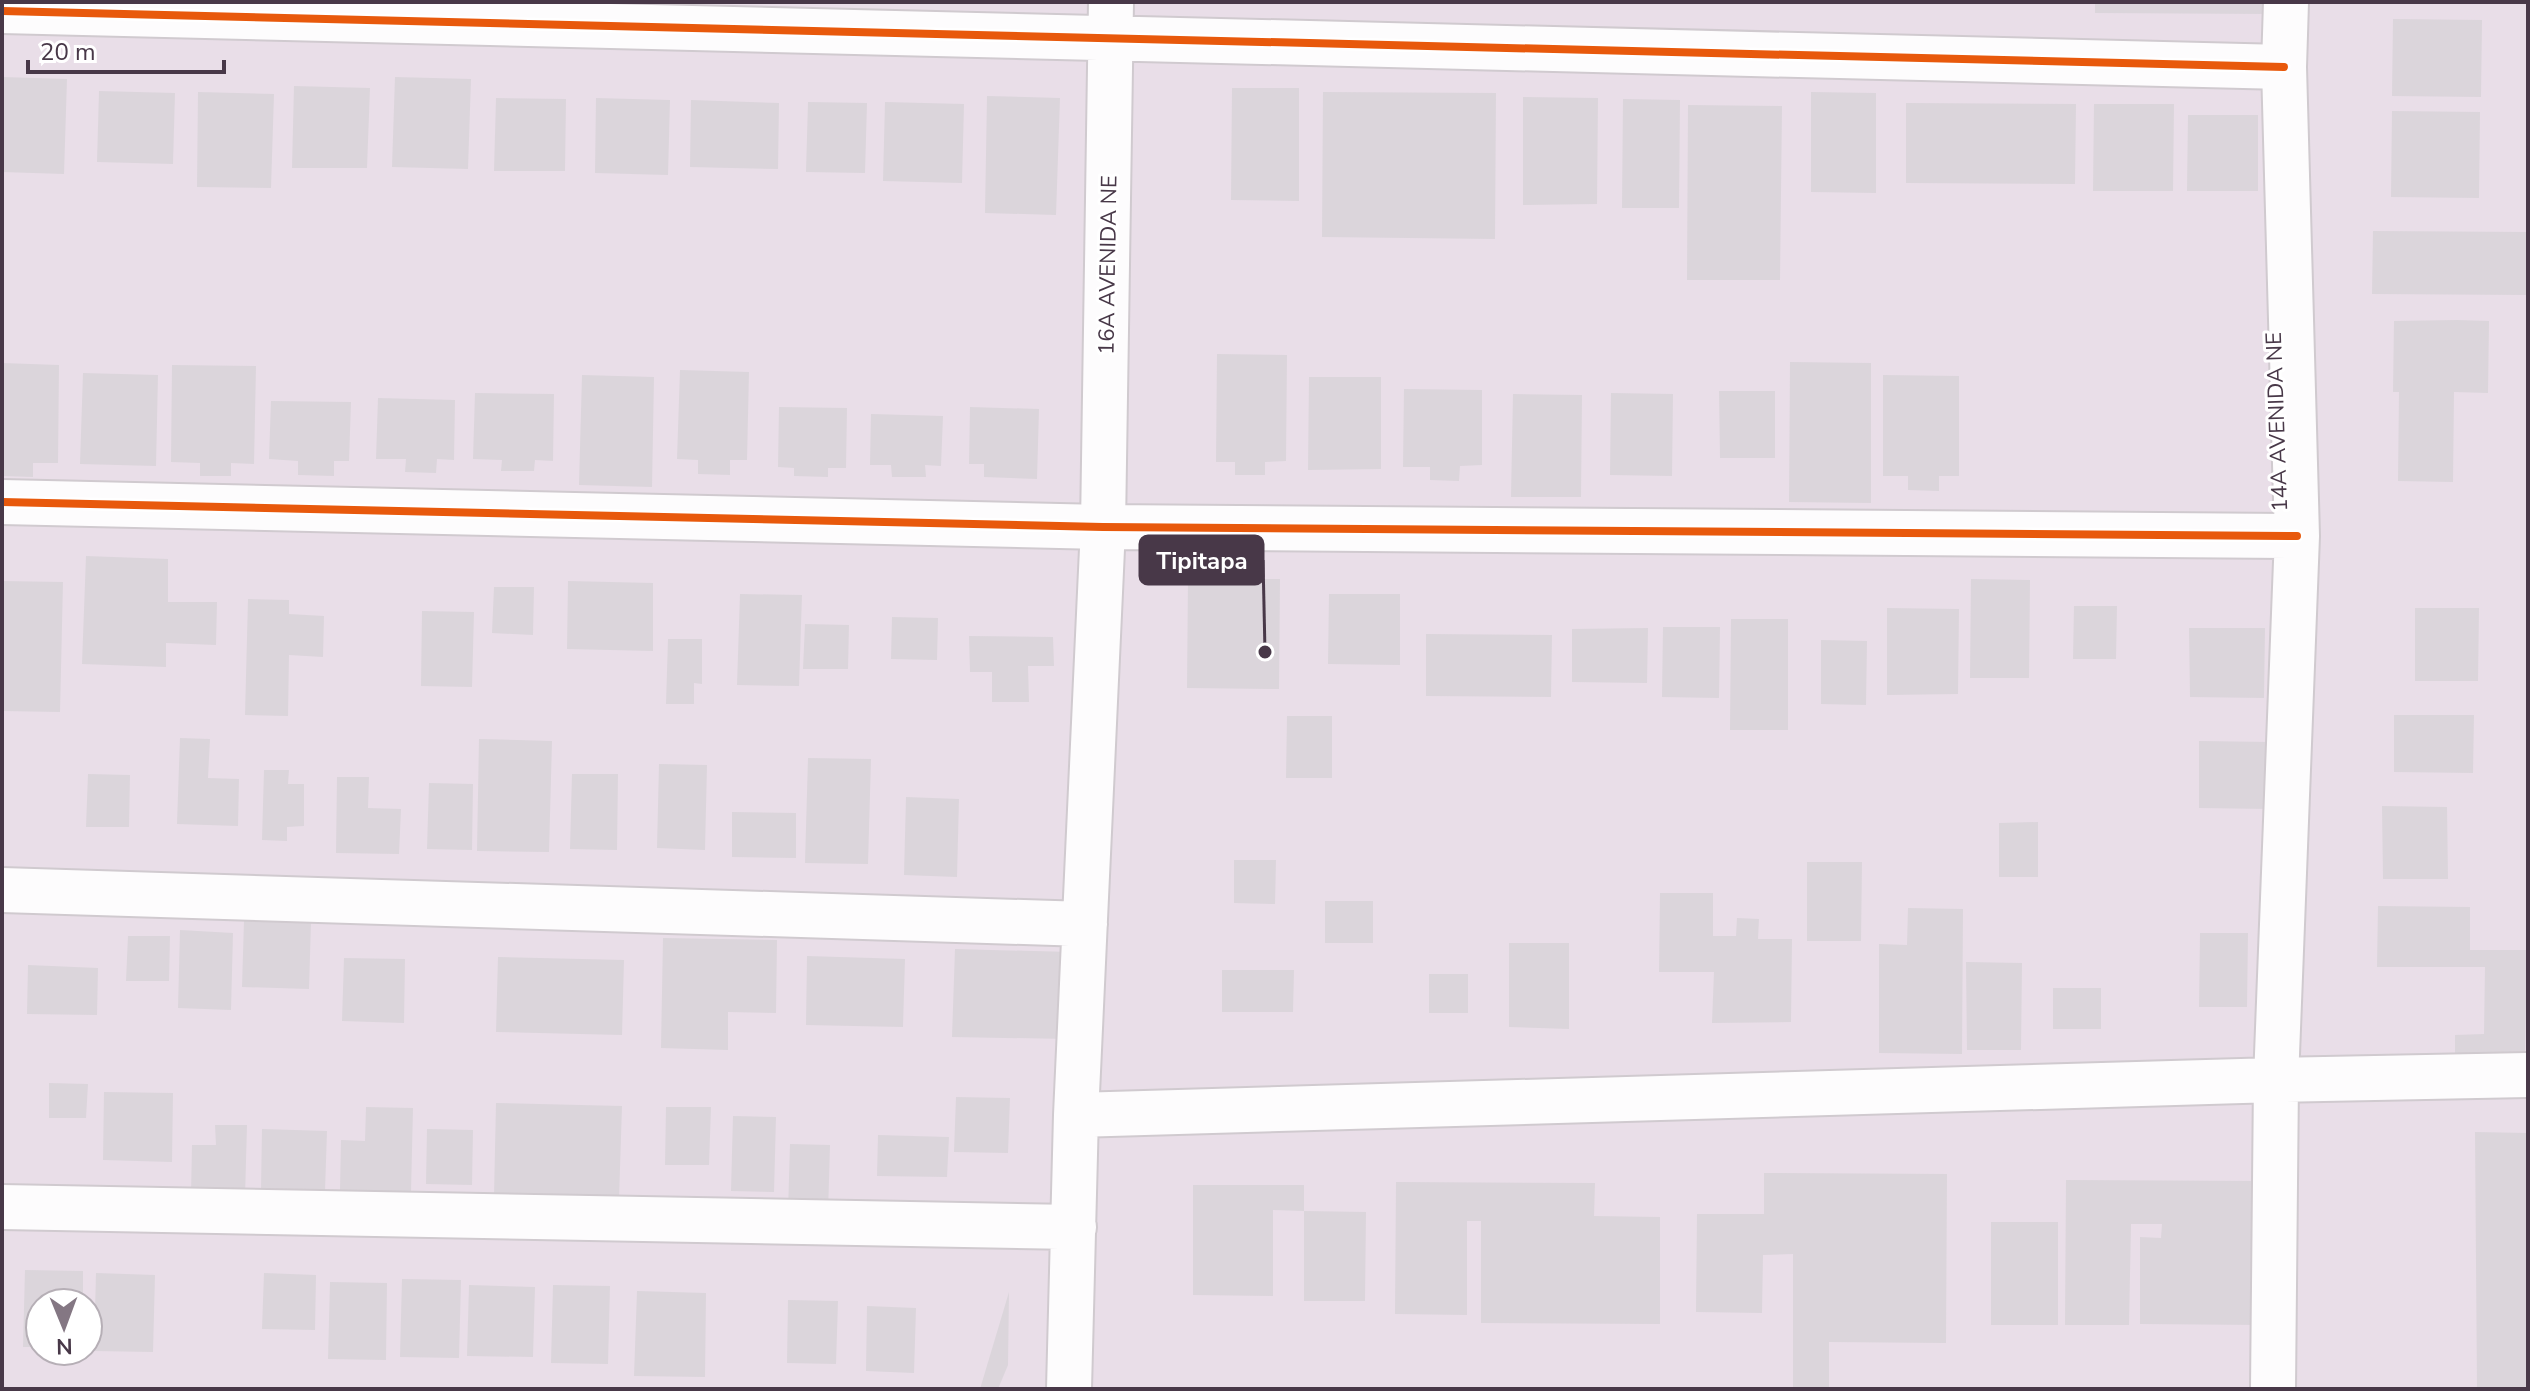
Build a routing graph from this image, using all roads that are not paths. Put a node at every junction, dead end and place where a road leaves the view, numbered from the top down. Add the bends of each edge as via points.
1 (2286, 2) edge
2 (2, 11) edge
3 (1111, 20) edge
4 (2284, 67) junction
5 (2, 502) edge
6 (1103, 527) junction
7 (2297, 536) junction
8 (2, 890) edge
9 (1085, 924) junction
10 (2528, 1075) edge
11 (2276, 1080) junction
12 (1076, 1115) junction
13 (2, 1207) edge
14 (1074, 1227) junction
15 (1069, 1389) edge
16 (2273, 1389) edge

1 - 4 street, 14A AVENIDA NE
2 - 3 street
3 - 4 street
3 - 6 street, 16A AVENIDA NE
4 - 7 street, 14A AVENIDA NE
5 - 6 street
6 - 7 street
6 - 9 street, 16A AVENIDA NE
7 - 11 street, 14A AVENIDA NE
8 - 9 street
9 - 12 street, 16A AVENIDA NE
10 - 11 street
11 - 12 street
11 - 16 street, 14A AVENIDA NE
12 - 14 street, 16A AVENIDA NE
13 - 14 street
14 - 15 street, 16A AVENIDA NE

